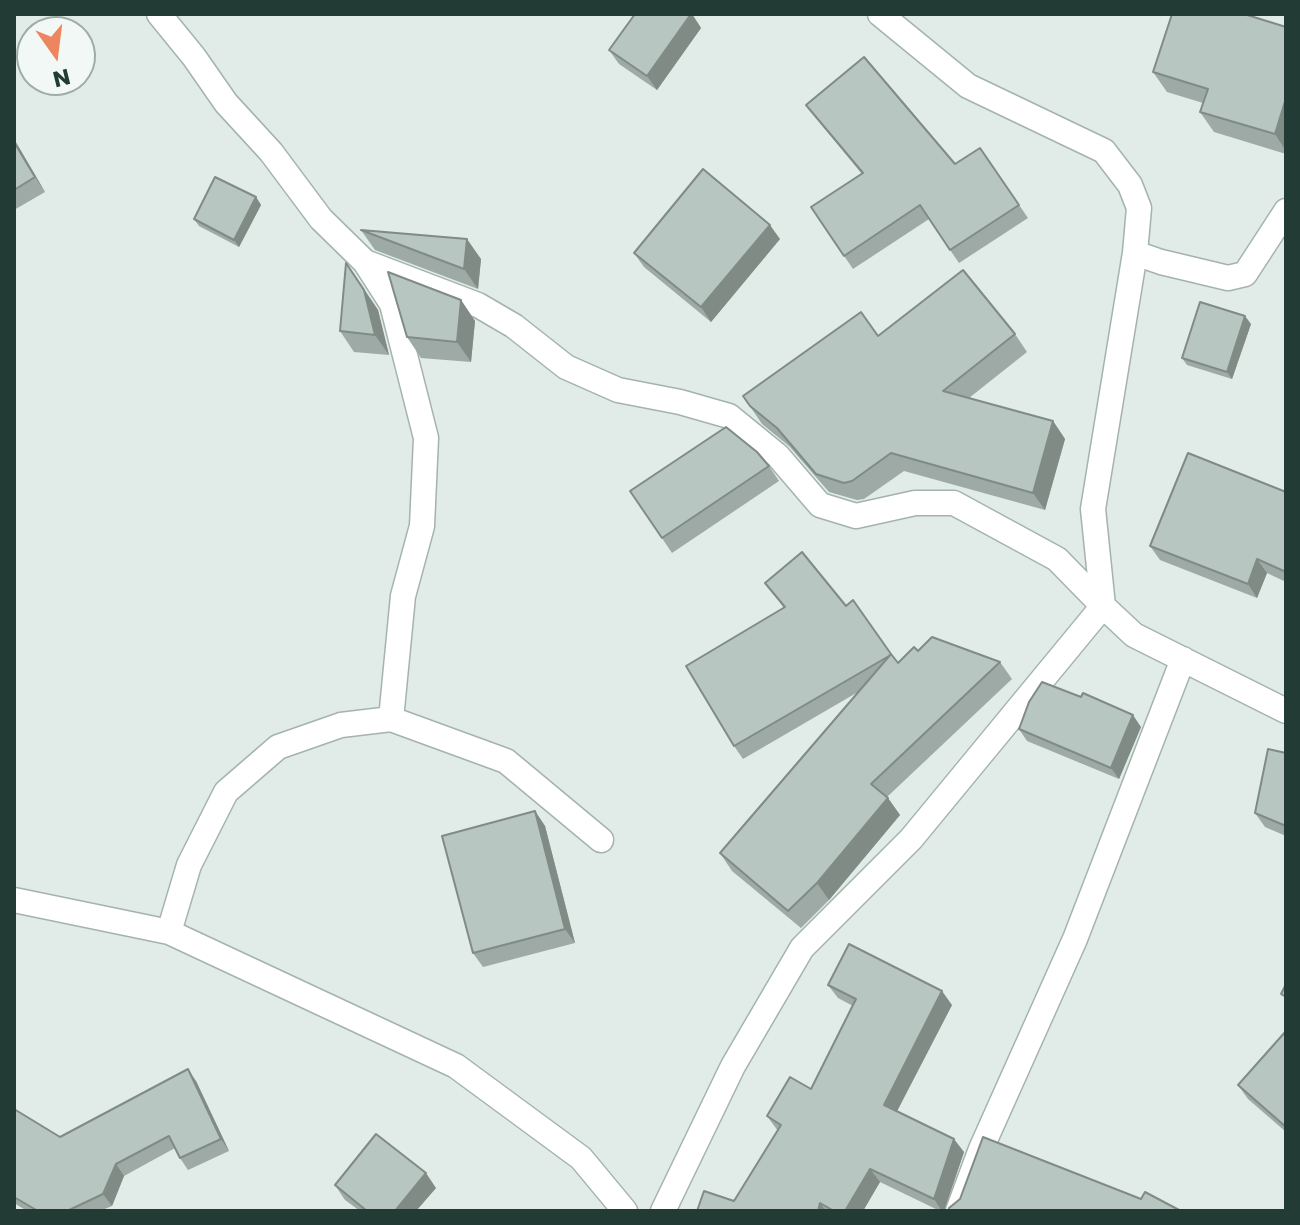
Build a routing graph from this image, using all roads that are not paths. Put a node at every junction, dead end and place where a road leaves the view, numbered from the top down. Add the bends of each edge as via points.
1 (159, 14) edge
2 (880, 14) edge
3 (1286, 211) edge
4 (1135, 253) junction
5 (365, 262) junction
6 (1103, 606) junction
7 (1183, 659) junction
8 (1286, 711) edge
9 (391, 719) junction
10 (601, 840) dead end
11 (14, 900) edge
12 (169, 932) junction
13 (625, 1211) edge
14 (663, 1211) edge
15 (958, 1211) edge

1 - 5 street via 321,219
2 - 4 street via 968,86 1104,151 1130,185 1139,208
3 - 4 street via 1245,274 1228,278
4 - 6 street via 1093,509
5 - 6 street via 478,305 566,367 618,390 729,416 778,456 820,505 856,516 915,503 954,503 1057,559
5 - 9 street via 392,304 426,438 422,526 403,596
6 - 7 street via 1134,635
6 - 14 street via 911,839 802,948 733,1066
7 - 8 street
7 - 15 street via 1075,939
9 - 10 street via 506,761
9 - 12 street via 341,725 278,747 226,792 189,865
11 - 12 street
12 - 13 street via 456,1066 581,1158

